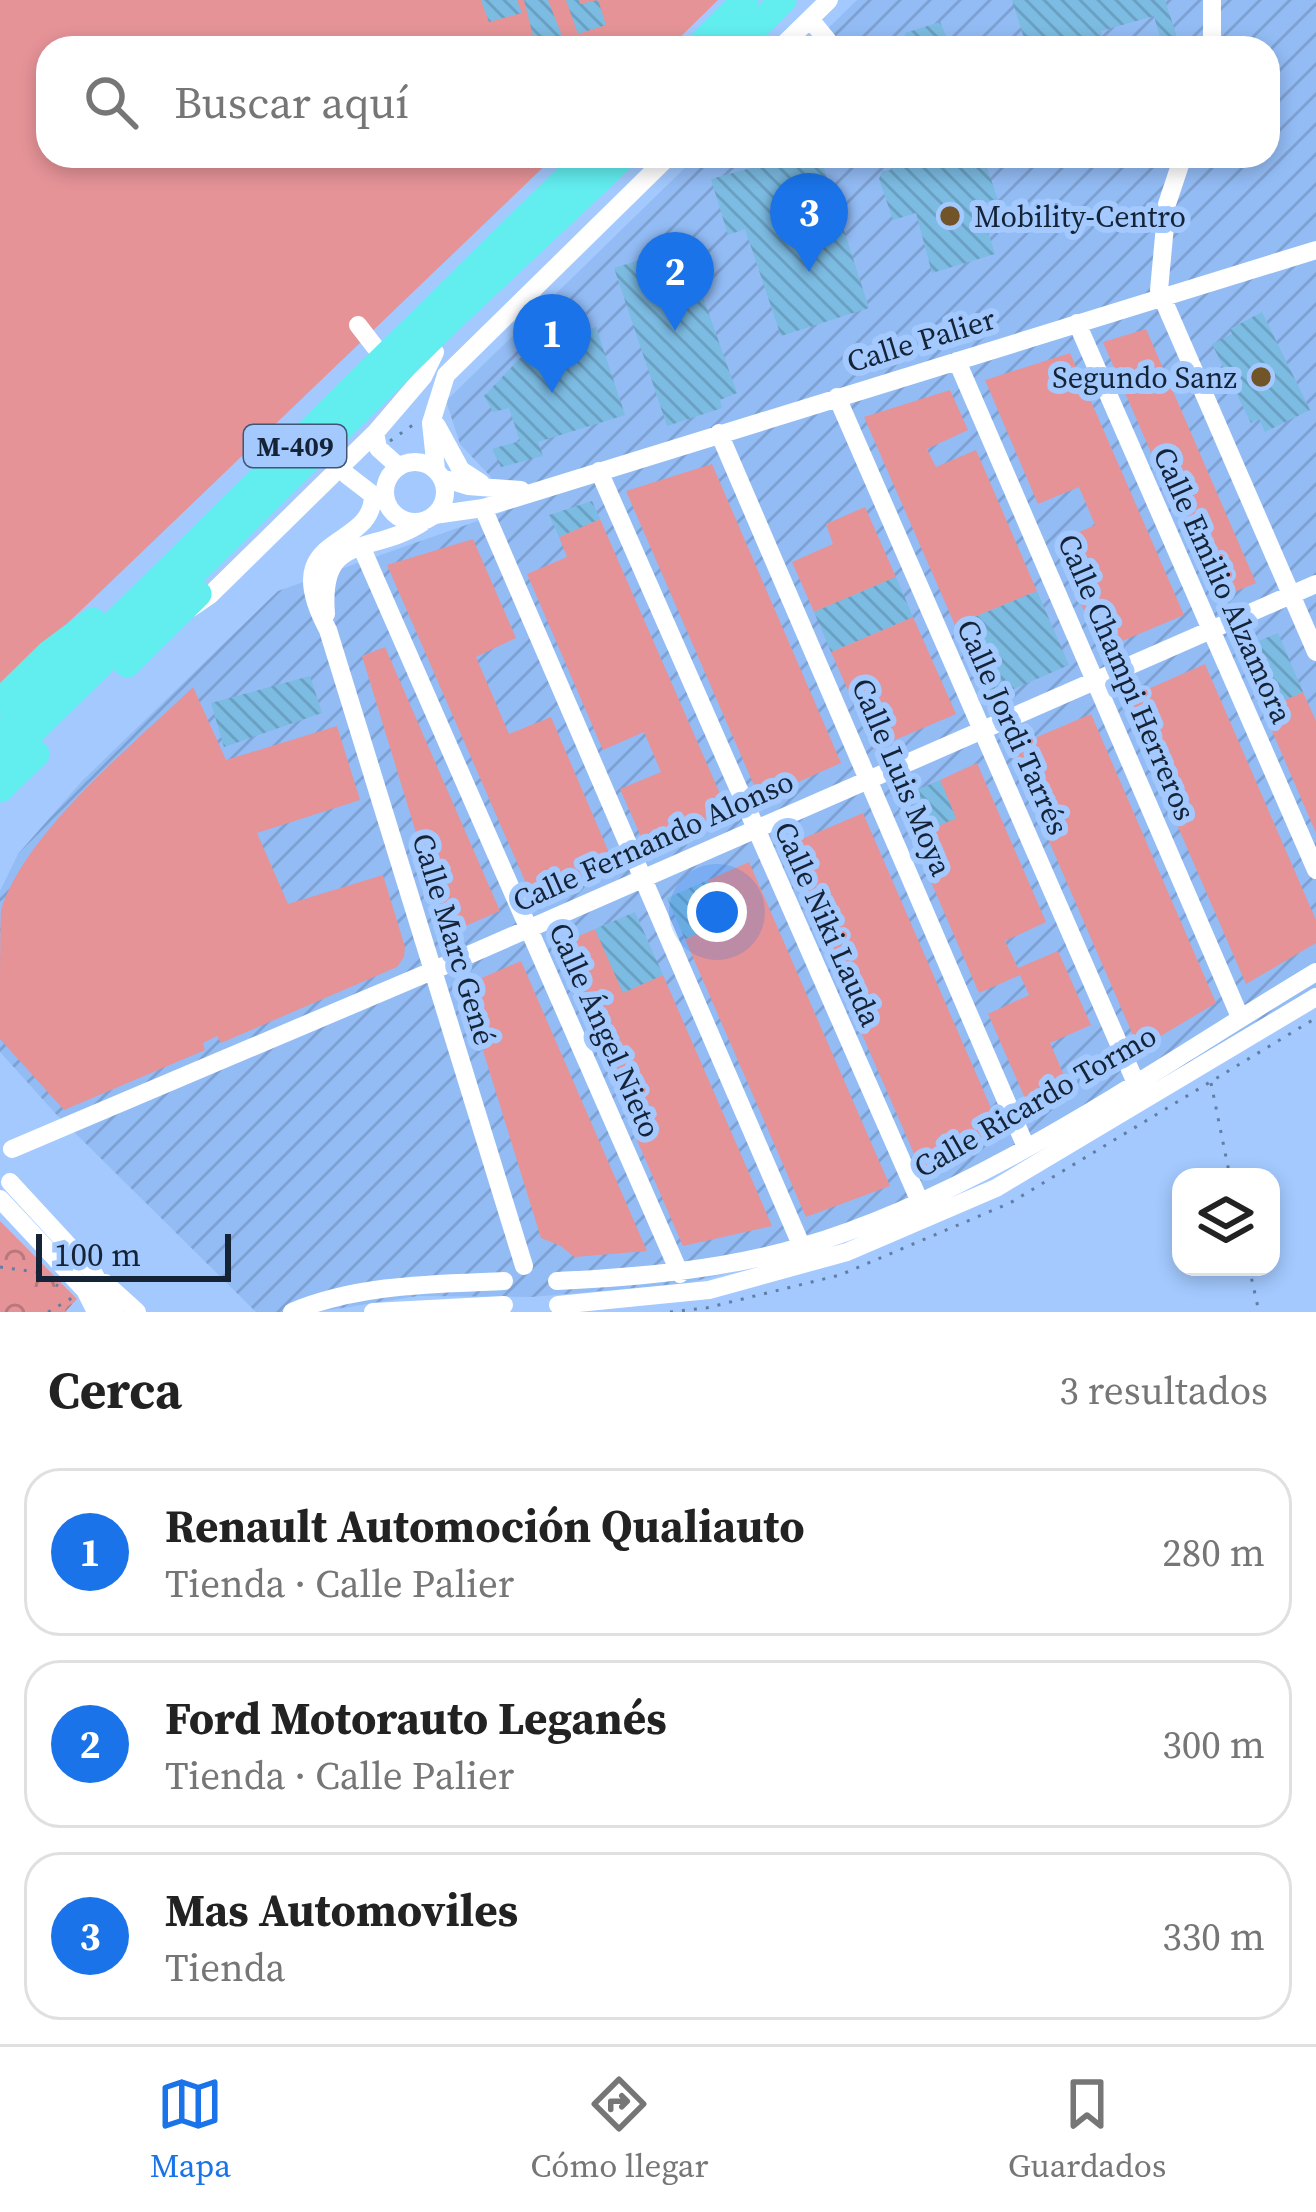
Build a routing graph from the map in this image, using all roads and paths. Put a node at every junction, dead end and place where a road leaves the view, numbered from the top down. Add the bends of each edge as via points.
1 (745, 0) edge
2 (783, 0) edge
3 (829, 0) edge
4 (1212, 0) edge
5 (810, 19) junction
6 (709, 36) edge
7 (746, 36) edge
8 (792, 36) edge
9 (824, 36) edge
10 (1212, 36) edge
11 (567, 168) edge
12 (573, 168) edge
13 (612, 168) edge
14 (657, 168) edge
15 (1179, 168) edge
16 (1316, 250) edge
17 (525, 253) junction
18 (1162, 298) junction
19 (1077, 322) junction
20 (435, 352) junction
21 (956, 361) junction
22 (837, 398) junction
23 (431, 418) junction
24 (375, 434) junction
25 (719, 434) junction
26 (403, 465) junction
27 (599, 471) junction
28 (439, 474) junction
29 (338, 477) junction
30 (386, 495) junction
31 (487, 498) junction
32 (429, 518) junction
33 (362, 546) junction
34 (1316, 584) edge
35 (1291, 596) junction
36 (316, 603) junction
37 (93, 621) junction
38 (170, 622) junction
39 (328, 630) junction
40 (1210, 632) junction
41 (1316, 652) edge
42 (1097, 681) junction
43 (0, 702) edge
44 (0, 713) edge
45 (982, 731) junction
46 (0, 736) edge
47 (53, 737) junction
48 (0, 763) edge
49 (871, 779) junction
50 (0, 789) edge
51 (0, 799) edge
52 (754, 830) junction
53 (1316, 870) edge
54 (642, 879) junction
55 (528, 928) junction
56 (432, 970) junction
57 (1316, 972) edge
58 (1316, 997) edge
59 (1240, 1018) junction
60 (1135, 1081) junction
61 (1210, 1081) dead end
62 (6, 1142) edge
63 (1026, 1147) junction
64 (1228, 1168) edge
65 (4, 1192) edge
66 (920, 1202) junction
67 (802, 1247) junction
68 (524, 1266) junction
69 (0, 1267) edge
70 (93, 1272) junction
71 (680, 1274) junction
72 (1251, 1276) edge
73 (505, 1281) junction
74 (557, 1281) junction
75 (74, 1296) junction
76 (556, 1308) edge
77 (506, 1309) edge
78 (102, 1311) edge
79 (47, 1312) edge
80 (136, 1312) edge
81 (292, 1312) edge
82 (373, 1312) edge
83 (1259, 1312) edge

1 - 6 highway
2 - 7 highway
3 - 5 street
4 - 10 street
5 - 8 street
5 - 9 street
11 - 37 highway, M-409 via 366,336
12 - 46 highway, M-409
13 - 17 highway, M-409
14 - 23 street via 463,354
15 - 18 street via 1167,204
16 - 18 street, Calle Palier
17 - 20 highway, M-409
17 - 48 highway, M-409
18 - 19 street, Calle Palier
18 - 35 street
19 - 21 street, Calle Palier
19 - 40 street, Calle Emilio Alzamora
20 - 24 street
20 - 38 highway, M-409
21 - 22 street, Calle Palier
21 - 42 street, Calle Champi Herreros
22 - 25 street, Calle Palier
22 - 45 street, Calle Jordi Tarrés
23 - 26 street
23 - 28 street
23 - 31 street
24 - 26 street via 378,448
24 - 29 street
25 - 27 street, Calle Palier
25 - 49 street, Calle Luis Moya
26 - 28 street via 417,462
26 - 30 street
27 - 31 street, Calle Palier
27 - 52 street, Calle Niki Lauda
28 - 31 street, Calle Palier
28 - 32 street via 445,498
29 - 30 street via 362,476
29 - 36 street via 373,495 373,507 316,561
29 - 38 street
30 - 32 street via 405,520
30 - 36 street via 380,523 331,556
31 - 32 street, Calle Palier
31 - 54 street
32 - 33 street, Calle Palier
33 - 39 street, Calle Palier via 326,574
33 - 55 street, Calle Ángel Nieto
34 - 35 street, Calle Fernando Alonso
35 - 40 street, Calle Fernando Alonso
35 - 41 street
36 - 39 street
37 - 43 highway, M-409
37 - 44 highway, M-409
38 - 47 highway, M-409
39 - 56 street, Calle Marc Gené
40 - 42 street, Calle Fernando Alonso
40 - 53 street, Calle Emilio Alzamora
42 - 45 street, Calle Fernando Alonso
42 - 59 street, Calle Champi Herreros
45 - 49 street, Calle Fernando Alonso
45 - 60 street, Calle Jordi Tarrés
47 - 50 highway, M-409
47 - 51 highway, M-409
49 - 52 street, Calle Fernando Alonso
49 - 63 street, Calle Luis Moya
52 - 54 street, Calle Fernando Alonso
52 - 66 street, Calle Niki Lauda
54 - 55 street, Calle Fernando Alonso
54 - 67 street
55 - 56 street, Calle Fernando Alonso
55 - 71 street, Calle Ángel Nieto
56 - 62 street, Calle Fernando Alonso
56 - 68 street, Calle Marc Gené
57 - 59 street, Calle Ricardo Tormo
58 - 76 street, Calle Ricardo Tormo via 996,1188 847,1252 709,1290
59 - 60 street, Calle Ricardo Tormo
60 - 63 street, Calle Ricardo Tormo
61 - 64 path
62 - 65 street via 15,1166
63 - 66 street, Calle Ricardo Tormo
65 - 70 street
65 - 78 street
66 - 67 street, Calle Ricardo Tormo
67 - 71 street, Calle Ricardo Tormo
68 - 73 street
68 - 74 street, Calle Ricardo Tormo via 543,1268
69 - 75 path via 36,1272
70 - 78 street
70 - 80 street
71 - 74 street, Calle Ricardo Tormo
72 - 83 path
73 - 77 street
73 - 81 street via 418,1285
74 - 76 street, Calle Ricardo Tormo
75 - 78 path
75 - 79 path
77 - 82 street

